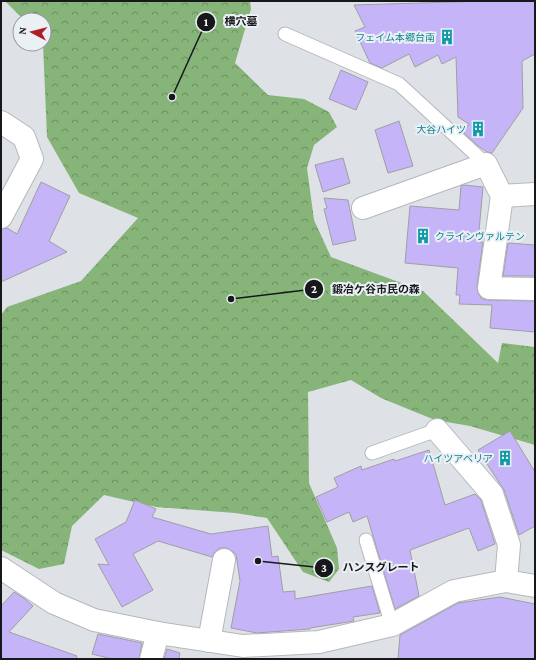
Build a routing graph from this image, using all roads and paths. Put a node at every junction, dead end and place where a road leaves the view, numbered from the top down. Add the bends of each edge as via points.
1 (285, 34) dead end
2 (1, 122) edge
3 (486, 164) junction
4 (535, 194) edge
5 (502, 196) junction
6 (363, 208) dead end
7 (2, 212) edge
8 (535, 289) edge
9 (437, 430) joint
10 (372, 452) dead end
11 (366, 540) dead end
12 (224, 560) dead end
13 (1, 568) edge
14 (506, 581) junction
15 (535, 586) edge
16 (392, 624) junction
17 (158, 633) junction
18 (210, 641) junction
19 (151, 659) edge

1 - 3 lane via 399,84
2 - 7 street via 24,138 32,159
3 - 5 street
3 - 6 street
4 - 5 street
5 - 8 street via 489,288
9 - 10 lane
9 - 14 street via 492,494 509,545
11 - 16 lane
12 - 18 street
13 - 17 street via 54,602 94,620
14 - 15 street
14 - 16 street via 454,591
16 - 18 street via 319,642 243,646
17 - 18 street
17 - 19 street

